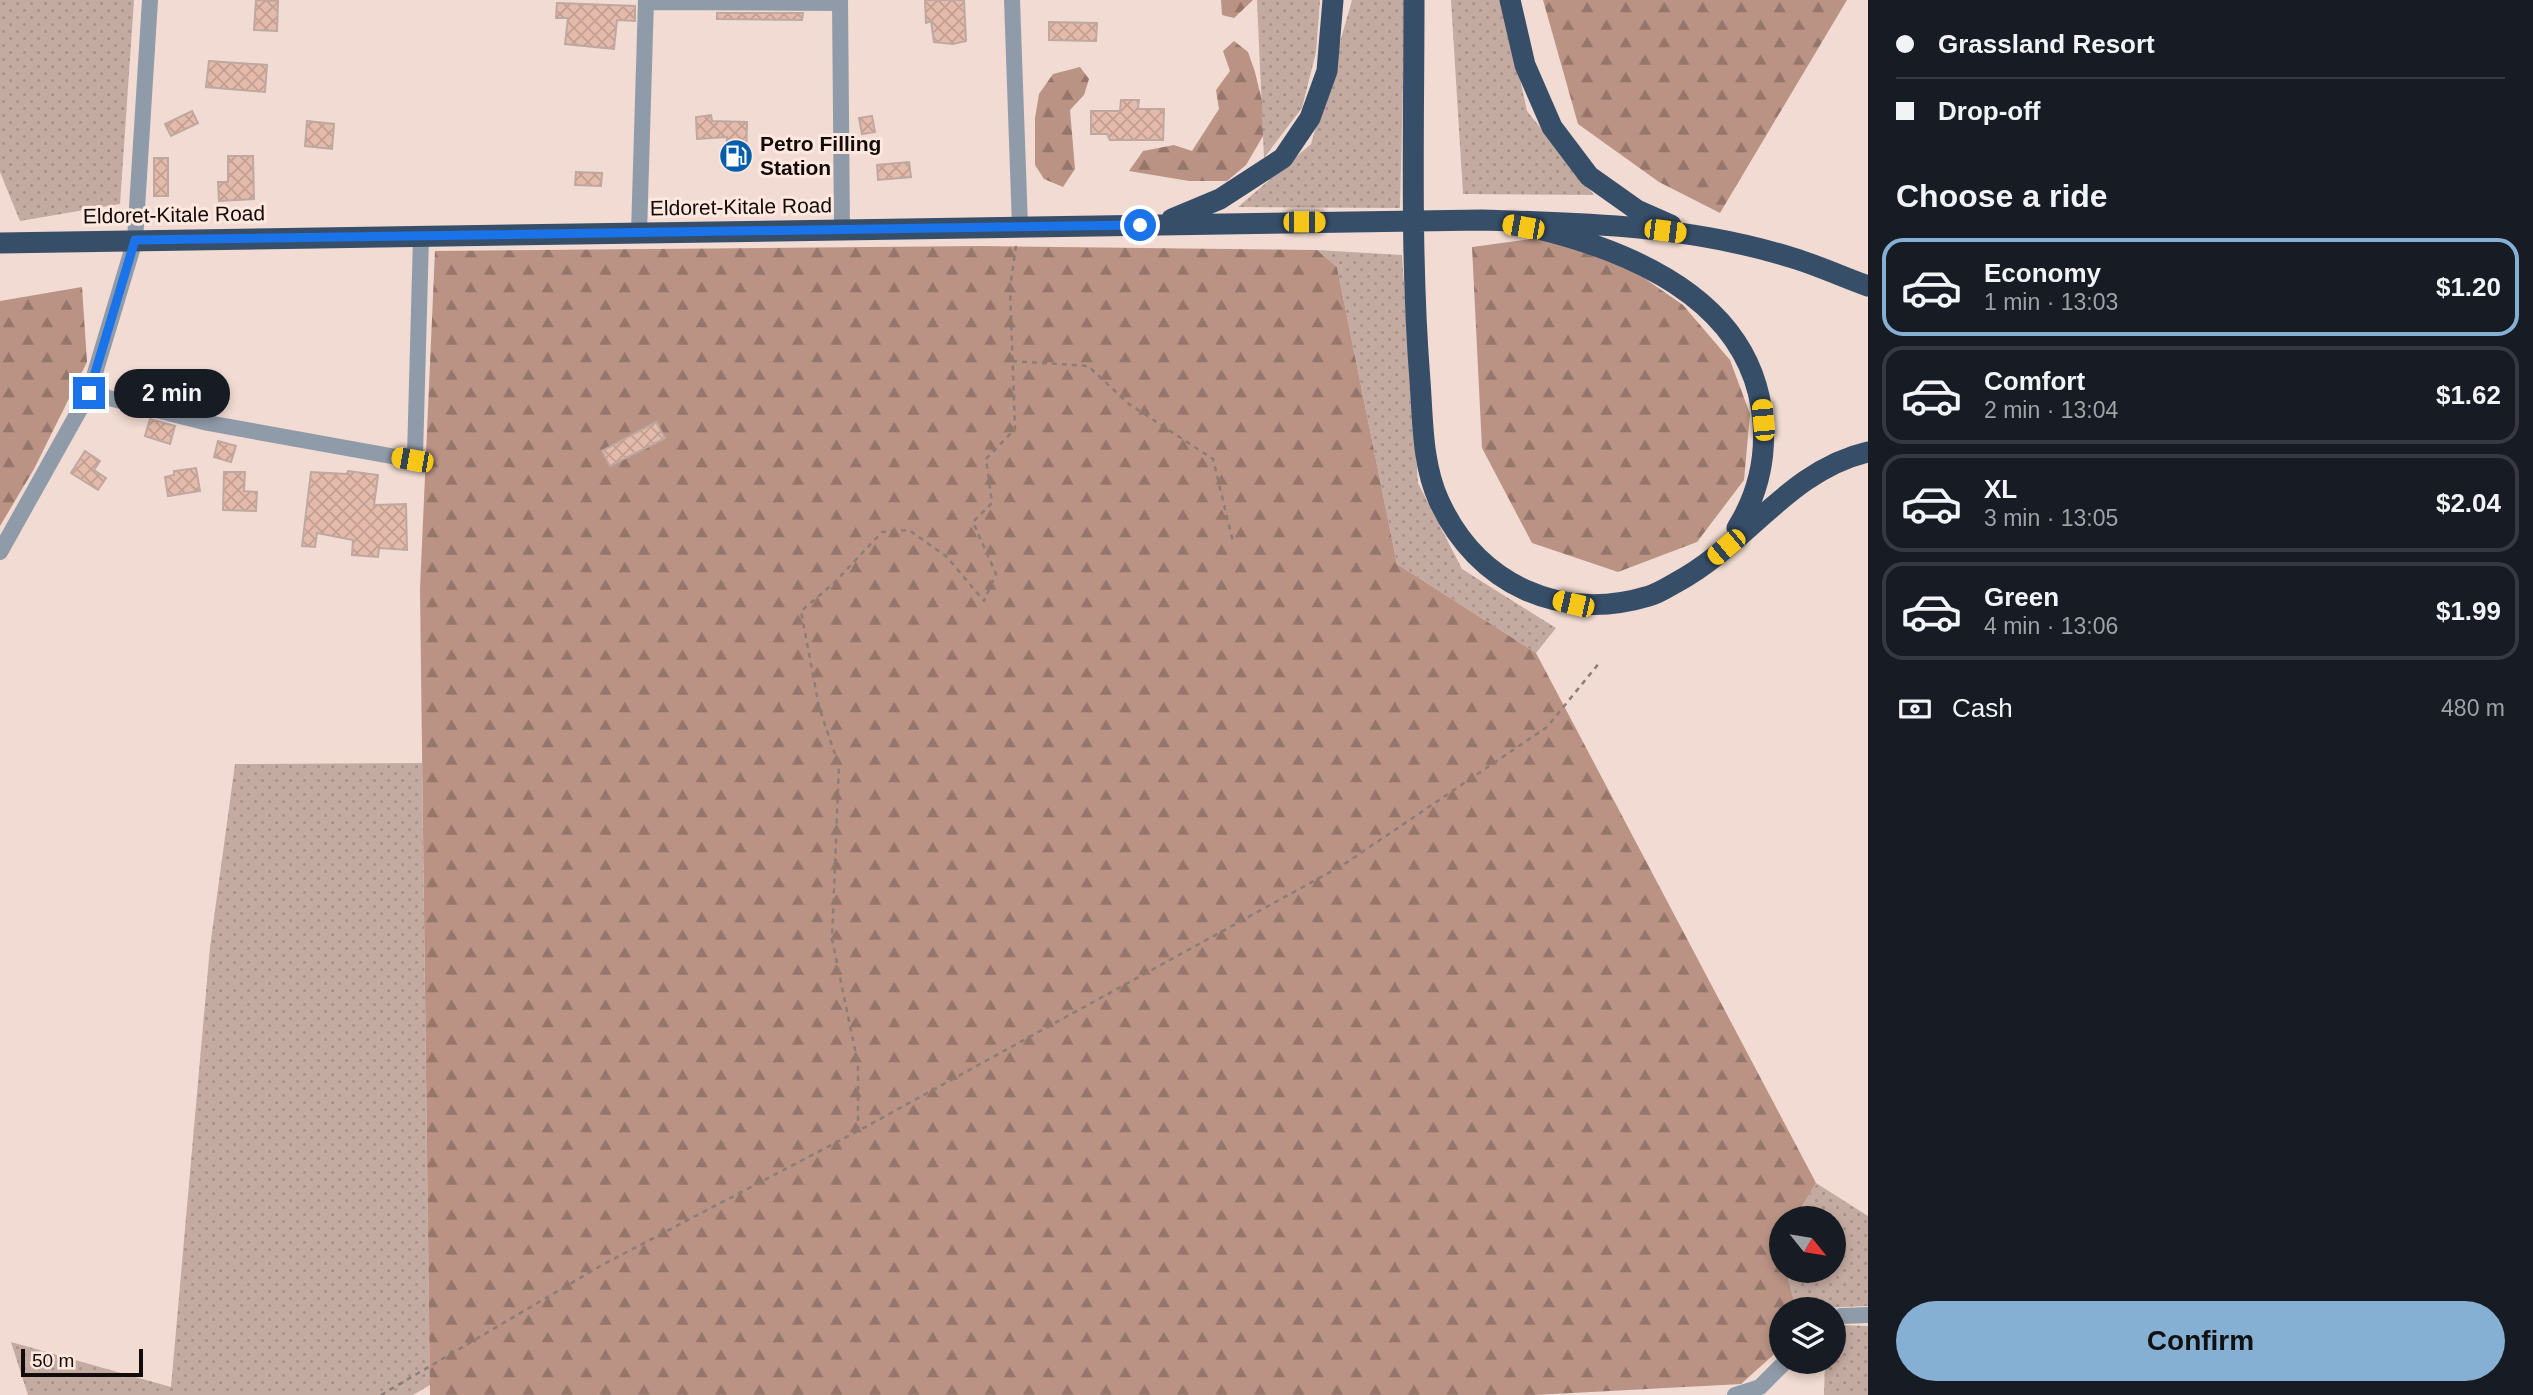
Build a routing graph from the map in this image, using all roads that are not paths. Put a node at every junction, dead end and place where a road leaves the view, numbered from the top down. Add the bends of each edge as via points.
1 (150, 0) edge
2 (1012, 0) edge
3 (1333, 0) edge
4 (1414, 0) edge
5 (1510, 0) edge
6 (646, 1) edge
7 (841, 1) edge
8 (1482, 220) junction
9 (1161, 224) junction
10 (1020, 226) junction
11 (842, 230) junction
12 (639, 233) junction
13 (1692, 234) junction
14 (421, 237) junction
15 (135, 240) junction
16 (0, 243) edge
17 (1868, 286) edge
18 (89, 393) junction
19 (1868, 452) edge
20 (1726, 547) junction
21 (0, 552) edge
22 (1868, 1315) edge
23 (1846, 1316) edge
24 (1773, 1374) edge
25 (1735, 1395) edge

1 - 15 street
2 - 10 street
3 - 9 highway via 1326,71 1310,118 1283,158 1220,199
4 - 20 highway via 1414,313 1426,452 1438,499 1460,540 1491,571 1528,593 1573,604 1607,606 1651,596 1696,572
5 - 13 highway via 1525,65 1552,127 1588,176 1637,210
6 - 7 street
6 - 12 street
7 - 11 street
8 - 9 highway, Eldoret-Kitale Road
8 - 13 highway via 1613,224
8 - 20 highway via 1544,230 1631,258 1701,302 1725,327 1751,367 1764,434 1756,489
9 - 10 highway, Eldoret-Kitale Road
10 - 11 highway, Eldoret-Kitale Road
11 - 12 highway, Eldoret-Kitale Road
12 - 14 highway, Eldoret-Kitale Road
13 - 17 highway via 1793,258
14 - 15 highway, Eldoret-Kitale Road
14 - 18 street via 413,460 208,423
15 - 16 highway, Eldoret-Kitale Road
15 - 18 street
18 - 21 street
19 - 20 highway via 1820,471
22 - 23 street
24 - 25 street via 1760,1387

